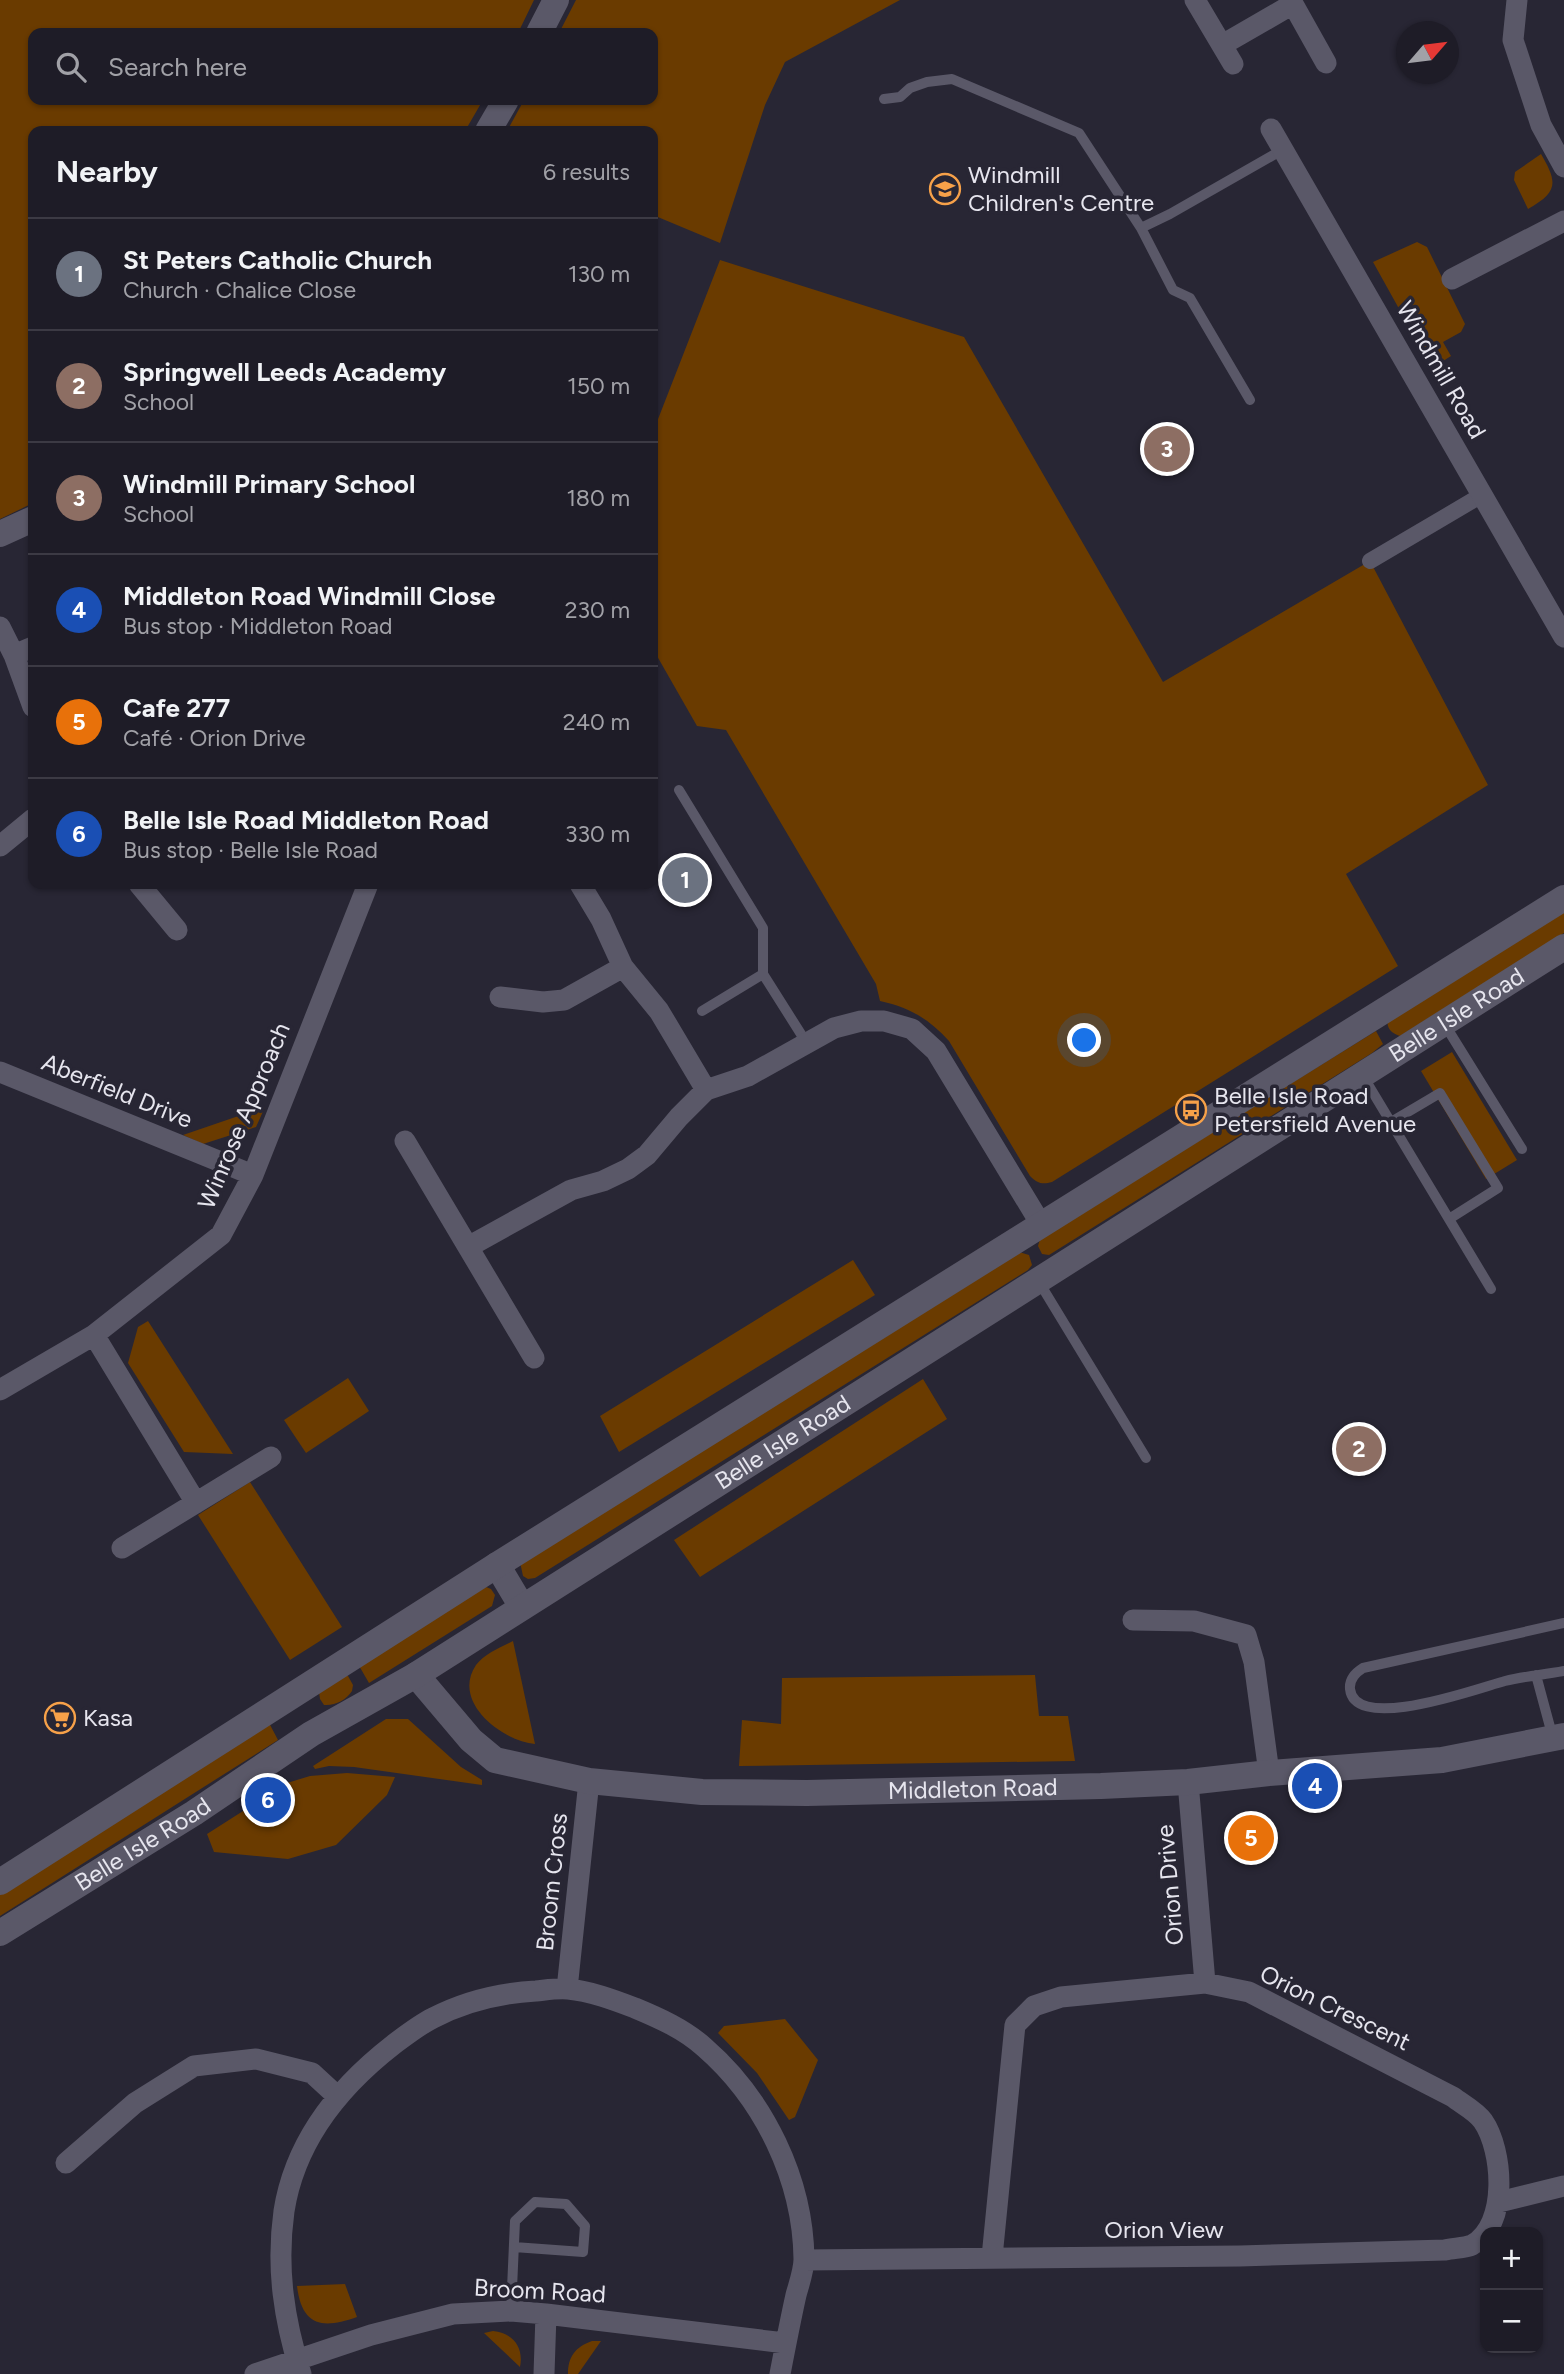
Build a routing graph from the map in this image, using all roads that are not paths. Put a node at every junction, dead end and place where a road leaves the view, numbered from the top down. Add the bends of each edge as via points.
1 (556, 0) edge
2 (1195, 0) edge
3 (1517, 0) edge
4 (1292, 2) edge
5 (542, 28) edge
6 (1222, 45) junction
7 (1326, 63) dead end
8 (1233, 64) dead end
9 (884, 99) dead end
10 (503, 105) edge
11 (491, 126) edge
12 (1271, 129) dead end
13 (1283, 149) junction
14 (1564, 167) edge
15 (1564, 221) edge
16 (1141, 228) junction
17 (1452, 279) dead end
18 (1250, 400) dead end
19 (1482, 495) junction
20 (28, 521) edge
21 (0, 534) edge
22 (1370, 561) dead end
23 (0, 627) edge
24 (1564, 637) edge
25 (24, 651) edge
26 (28, 676) edge
27 (680, 790) dead end
28 (28, 823) edge
29 (0, 846) edge
30 (143, 889) edge
31 (366, 889) edge
32 (583, 889) edge
33 (1564, 898) edge
34 (177, 930) dead end
35 (1564, 947) edge
36 (623, 967) junction
37 (763, 974) junction
38 (500, 997) dead end
39 (702, 1011) dead end
40 (1445, 1025) junction
41 (806, 1042) junction
42 (0, 1072) edge
43 (1363, 1076) junction
44 (706, 1090) junction
45 (1391, 1122) junction
46 (405, 1141) dead end
47 (1522, 1149) dead end
48 (253, 1175) junction
49 (1449, 1219) junction
50 (1042, 1226) junction
51 (468, 1247) junction
52 (1039, 1282) junction
53 (1491, 1289) dead end
54 (94, 1335) junction
55 (534, 1358) dead end
56 (0, 1390) edge
57 (271, 1457) dead end
58 (1146, 1458) dead end
59 (196, 1503) junction
60 (122, 1548) dead end
61 (497, 1565) junction
62 (522, 1607) junction
63 (1133, 1620) dead end
64 (1564, 1623) edge
65 (1564, 1671) edge
66 (416, 1675) junction
67 (1536, 1675) junction
68 (289, 1698) junction
69 (311, 1734) junction
70 (1558, 1737) edge
71 (1269, 1773) junction
72 (589, 1781) junction
73 (1188, 1782) junction
74 (0, 1882) edge
75 (0, 1933) edge
76 (1205, 1983) junction
77 (567, 1989) junction
78 (337, 2095) junction
79 (66, 2163) dead end
80 (1564, 2186) edge
81 (1499, 2202) junction
82 (514, 2247) junction
83 (992, 2257) junction
84 (804, 2260) junction
85 (511, 2311) junction
86 (546, 2314) junction
87 (785, 2343) junction
88 (299, 2368) edge
89 (255, 2374) edge
90 (544, 2374) edge
91 (780, 2374) edge

1 - 5 street
2 - 6 street
3 - 14 street via 1513,40 1541,125
4 - 6 street
4 - 7 street
6 - 8 street
9 - 16 lane via 900,97 928,82 952,79 1079,133
10 - 11 street
12 - 13 street, Windmill Road
13 - 16 lane
13 - 19 street, Windmill Road
15 - 17 street
16 - 18 lane via 1173,290 1190,298
19 - 22 street
19 - 24 street, Windmill Road
20 - 21 street
23 - 25 street
25 - 26 street
27 - 37 lane via 763,928
28 - 29 street
30 - 34 street
31 - 48 street, Winrose Approach
32 - 36 street
33 - 50 street, Belle Isle Road
35 - 40 street, Belle Isle Road
36 - 38 street via 564,1000
36 - 44 street via 659,1011
37 - 39 lane
37 - 41 lane
40 - 43 street, Belle Isle Road
40 - 47 lane
41 - 44 street via 748,1076
41 - 50 street via 861,1021 884,1021 912,1029 936,1051
42 - 48 street, Aberfield Drive
43 - 45 lane
43 - 52 street, Belle Isle Road
44 - 51 street via 647,1156 628,1169 571,1190
45 - 49 lane
45 - 49 lane via 1440,1093 1497,1188
46 - 51 street
48 - 54 street, Winrose Approach via 221,1235
49 - 53 lane
50 - 61 street, Belle Isle Road
51 - 55 street
52 - 58 lane
52 - 62 street, Belle Isle Road
54 - 56 street, Winrose Approach
54 - 59 street
57 - 59 street
59 - 60 street
61 - 62 street
61 - 68 street, Belle Isle Road
62 - 66 street, Belle Isle Road
63 - 71 street via 1194,1621 1246,1635
64 - 67 lane via 1363,1668 1349,1686 1350,1694 1363,1705 1398,1709
65 - 67 lane
66 - 69 street, Belle Isle Road
66 - 72 street, Middleton Road via 471,1740 495,1760
67 - 70 lane
68 - 69 street
68 - 74 street, Belle Isle Road
69 - 75 street, Belle Isle Road
70 - 71 street, Middleton Road via 1442,1760
71 - 73 street, Middleton Road
72 - 73 street, Middleton Road via 702,1792 794,1793
72 - 77 street, Broom Cross
73 - 76 street, Orion Drive
76 - 81 street, Orion Crescent via 1249,1992 1453,2097 1482,2119 1492,2139
76 - 83 street, Orion Crescent via 1061,1997 1034,2006 1015,2025
77 - 78 street via 511,1993 432,2018 363,2068
77 - 84 street via 612,1999 665,2020 704,2046 740,2083 766,2120 788,2168
78 - 79 street via 312,2073 256,2059 194,2066 135,2103
78 - 88 street via 313,2129 284,2208 281,2292
80 - 81 street
81 - 83 street, Orion View via 1488,2228 1472,2245 1445,2250
82 - 82 lane via 515,2221 535,2202 566,2204 585,2226 583,2252
82 - 85 lane
83 - 84 street, Orion View
84 - 87 street
85 - 86 street, Broom Road
85 - 88 street, Broom Road via 453,2314 371,2335
86 - 87 street, Broom Road
86 - 90 street
87 - 91 street
88 - 89 street, Broom Road

